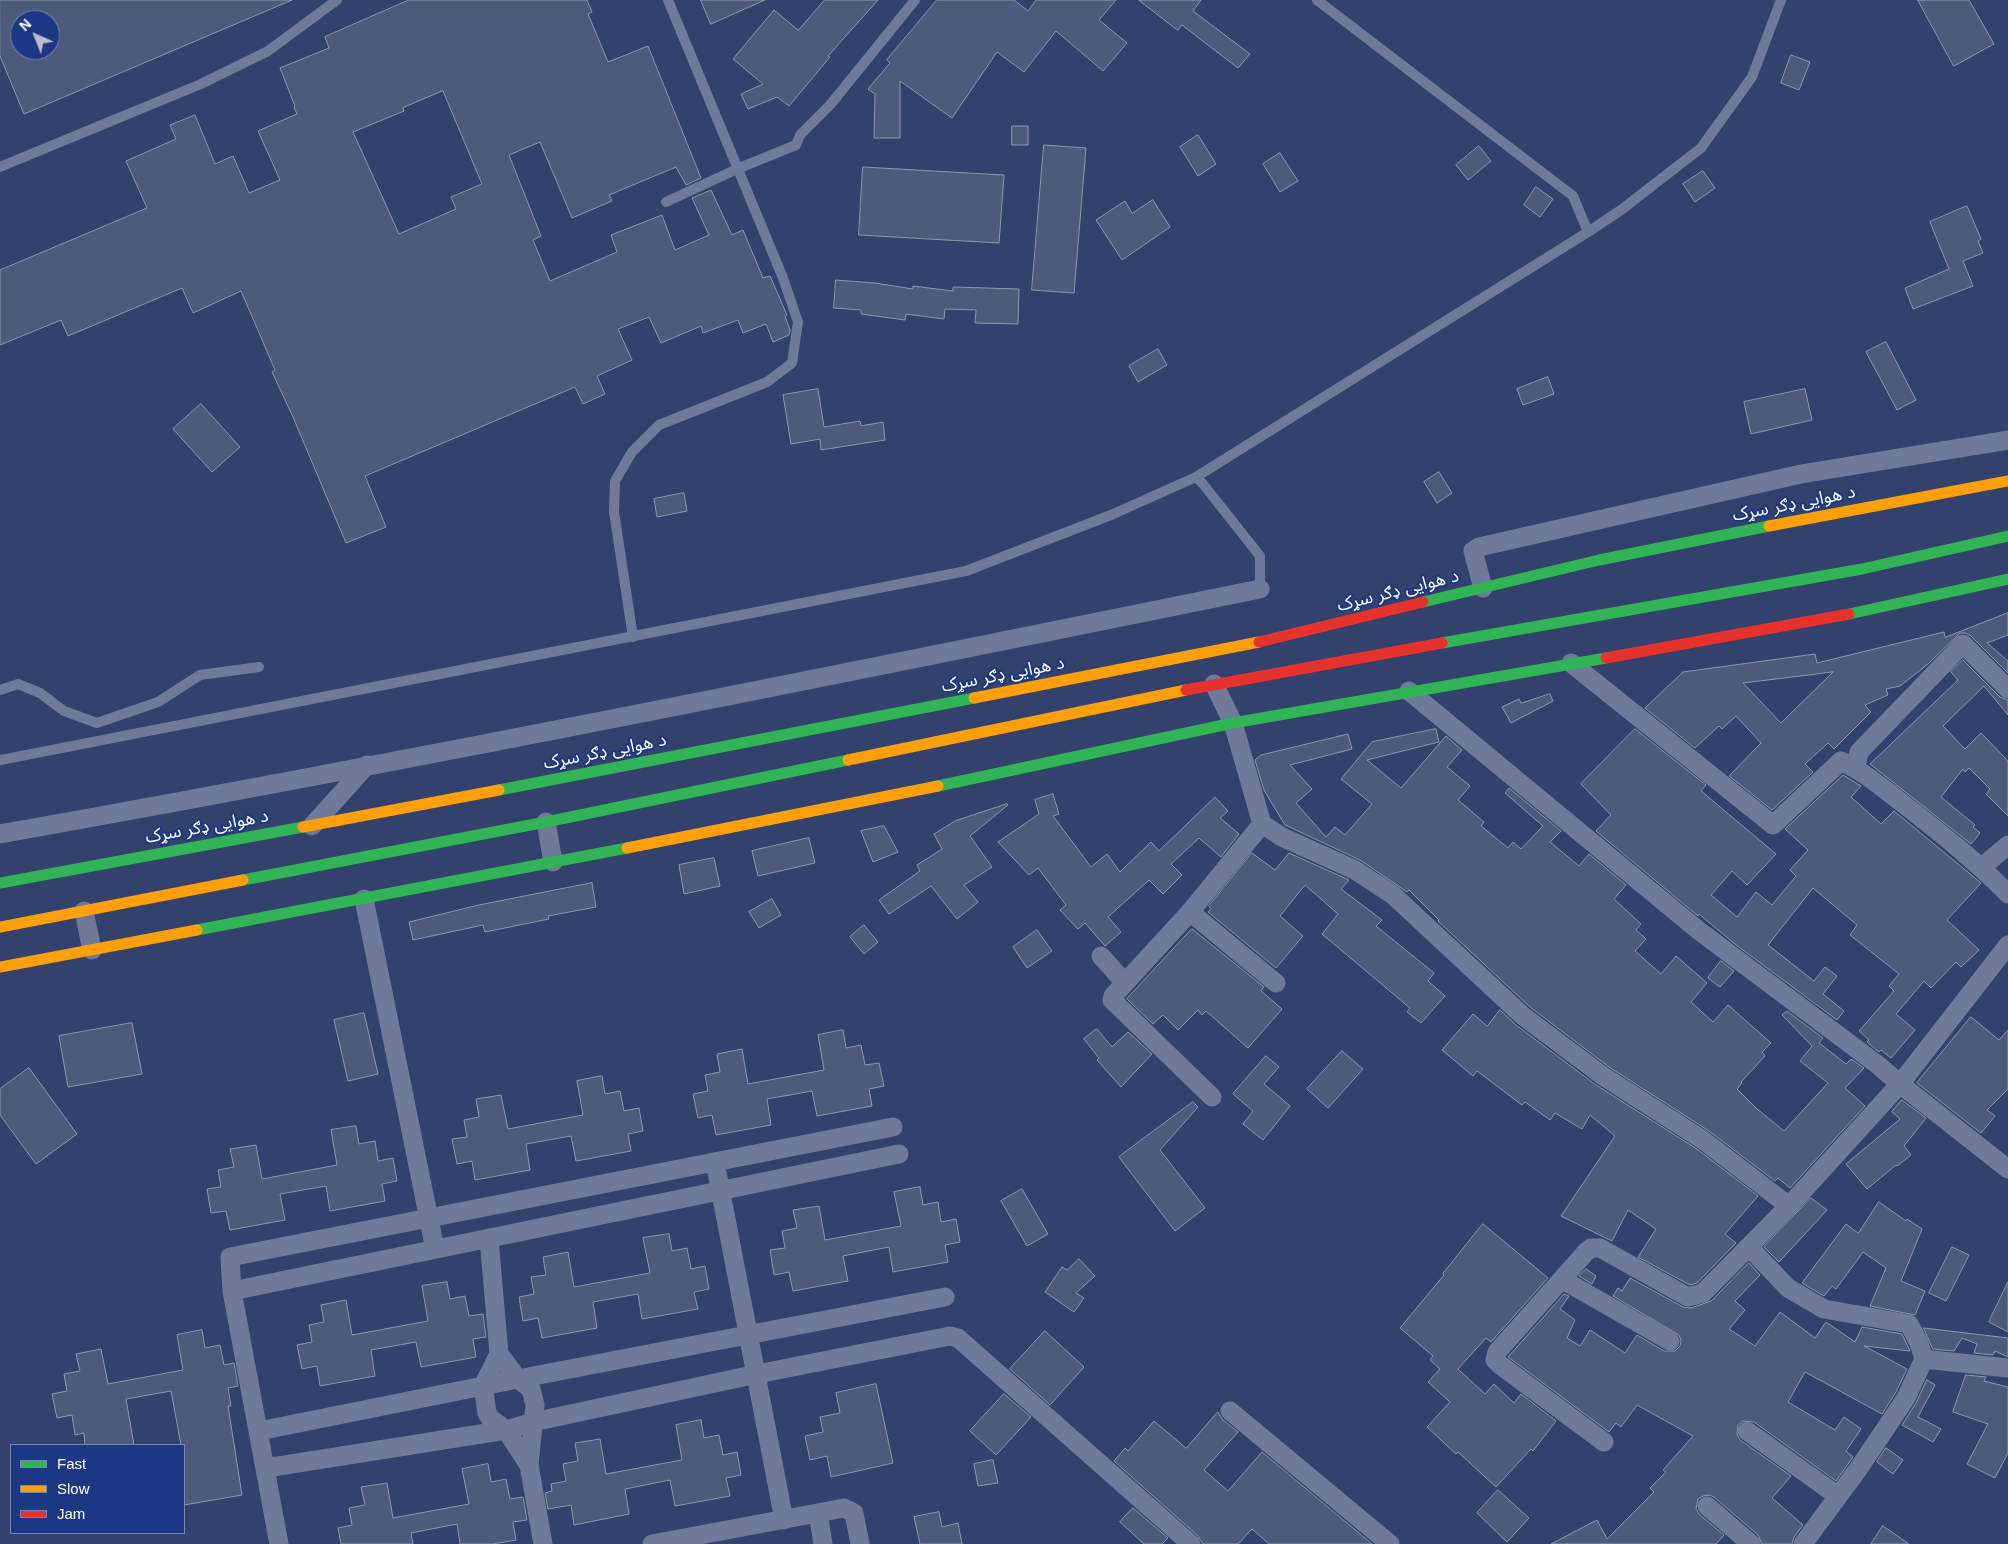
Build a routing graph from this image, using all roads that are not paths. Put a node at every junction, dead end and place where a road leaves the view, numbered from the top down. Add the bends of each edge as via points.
1 (337, 0) edge
2 (668, 0) edge
3 (915, 0) edge
4 (1317, 0) edge
5 (1780, 0) edge
6 (0, 166) edge
7 (737, 168) junction
8 (666, 202) dead end
9 (1588, 232) junction
10 (2008, 440) edge
11 (1196, 477) junction
12 (2008, 481) edge
13 (2008, 536) edge
14 (2008, 579) edge
15 (1483, 588) junction
16 (1260, 589) joint
17 (633, 637) junction
18 (1571, 663) junction
19 (259, 667) dead end
20 (1214, 684) junction
21 (2008, 689) edge
22 (0, 690) edge
23 (1409, 691) junction
24 (1233, 722) junction
25 (0, 760) edge
26 (367, 766) junction
27 (1856, 768) junction
28 (546, 822) junction
29 (1262, 824) junction
30 (312, 826) junction
31 (0, 834) edge
32 (2008, 845) edge
33 (553, 862) junction
34 (1982, 867) junction
35 (0, 883) edge
36 (2008, 894) edge
37 (364, 898) junction
38 (84, 911) junction
39 (1190, 912) junction
40 (0, 927) edge
41 (2008, 944) edge
42 (92, 950) junction
43 (1101, 956) dead end
44 (0, 967) edge
45 (1125, 983) junction
46 (1276, 983) dead end
47 (1900, 1084) junction
48 (1212, 1097) dead end
49 (894, 1127) dead end
50 (899, 1154) dead end
51 (715, 1162) junction
52 (2008, 1169) edge
53 (720, 1191) junction
54 (1789, 1206) junction
55 (429, 1217) junction
56 (489, 1238) junction
57 (1749, 1247) junction
58 (435, 1249) junction
59 (1563, 1280) junction
60 (232, 1291) junction
61 (945, 1297) dead end
62 (749, 1335) junction
63 (1670, 1342) dead end
64 (499, 1354) junction
65 (1924, 1359) junction
66 (2008, 1368) edge
67 (757, 1374) junction
68 (518, 1379) junction
69 (483, 1386) junction
70 (1230, 1411) dead end
71 (533, 1422) junction
72 (506, 1430) junction
73 (259, 1431) junction
74 (1747, 1431) dead end
75 (1604, 1442) dead end
76 (528, 1465) junction
77 (266, 1468) junction
78 (1838, 1496) junction
79 (1706, 1506) dead end
80 (818, 1513) junction
81 (784, 1520) junction
82 (279, 1544) edge
83 (543, 1544) edge
84 (652, 1544) edge
85 (823, 1544) edge
86 (860, 1544) edge
87 (1191, 1544) edge
88 (1390, 1544) edge
89 (1751, 1544) edge
90 (1803, 1544) edge

1 - 6 lane via 268,52 202,84
2 - 7 lane
3 - 7 lane via 830,105 800,135 796,145
4 - 9 lane via 1573,196
5 - 9 lane via 1752,77 1701,148
7 - 8 lane
7 - 17 lane via 798,322 792,363 767,382 659,425 632,452 615,482 614,512
9 - 11 lane
10 - 15 street via 1801,474 1479,547 1473,551
11 - 16 lane via 1260,556
11 - 17 lane via 1111,515 966,571
12 - 15 main road, د هوایی ډګر سړک via 1609,558
13 - 20 main road via 1862,569
14 - 18 main road via 1832,618
15 - 30 main road, د هوایی ډګر سړک via 1238,647
16 - 26 street
17 - 25 lane
18 - 23 main road
18 - 27 street via 1773,825 1841,761
19 - 22 lane via 200,675 158,702 97,724 64,711 40,694 18,684
20 - 24 street
20 - 28 main road
21 - 27 street via 1963,644 1859,752
23 - 24 main road
23 - 47 street via 1698,930
24 - 29 street
24 - 33 main road via 862,802
26 - 30 street
26 - 31 street
27 - 34 street
28 - 33 street
28 - 38 main road
29 - 39 street
29 - 54 street via 1282,837 1355,870 1393,895 1523,1016 1603,1076 1703,1140
30 - 35 main road, د هوایی ډګر سړک
32 - 34 street
33 - 37 main road
34 - 36 street
37 - 42 main road
37 - 55 street
38 - 40 main road
38 - 42 street
39 - 45 street
39 - 46 street
41 - 47 street
42 - 44 main road
43 - 45 street
45 - 48 street via 1112,1000
47 - 52 street
47 - 54 street
49 - 51 street
50 - 53 street
51 - 53 street
51 - 55 street
53 - 56 street
53 - 62 street
54 - 57 street
55 - 58 street
55 - 60 street via 230,1257
56 - 58 street
56 - 64 street
57 - 59 street via 1709,1288 1695,1296 1688,1297 1600,1248 1586,1252
57 - 65 street via 1788,1288 1824,1308 1909,1324
58 - 60 street
59 - 63 street
59 - 75 street via 1498,1352 1495,1360
60 - 73 street
61 - 62 street
62 - 67 street
62 - 68 street
64 - 68 street
64 - 69 street
65 - 66 street
65 - 78 street via 1906,1398
67 - 71 street
67 - 81 street
67 - 87 street via 950,1336 958,1338
68 - 69 street
68 - 71 street via 531,1389 535,1405
69 - 72 street via 486,1412
69 - 73 street
70 - 88 street
71 - 72 street
71 - 76 street
72 - 76 street
72 - 77 street
73 - 77 street
74 - 78 street
76 - 83 street
77 - 82 street
78 - 90 street
79 - 89 street
80 - 81 street
80 - 85 street
80 - 86 street via 844,1508 854,1513
81 - 84 street

